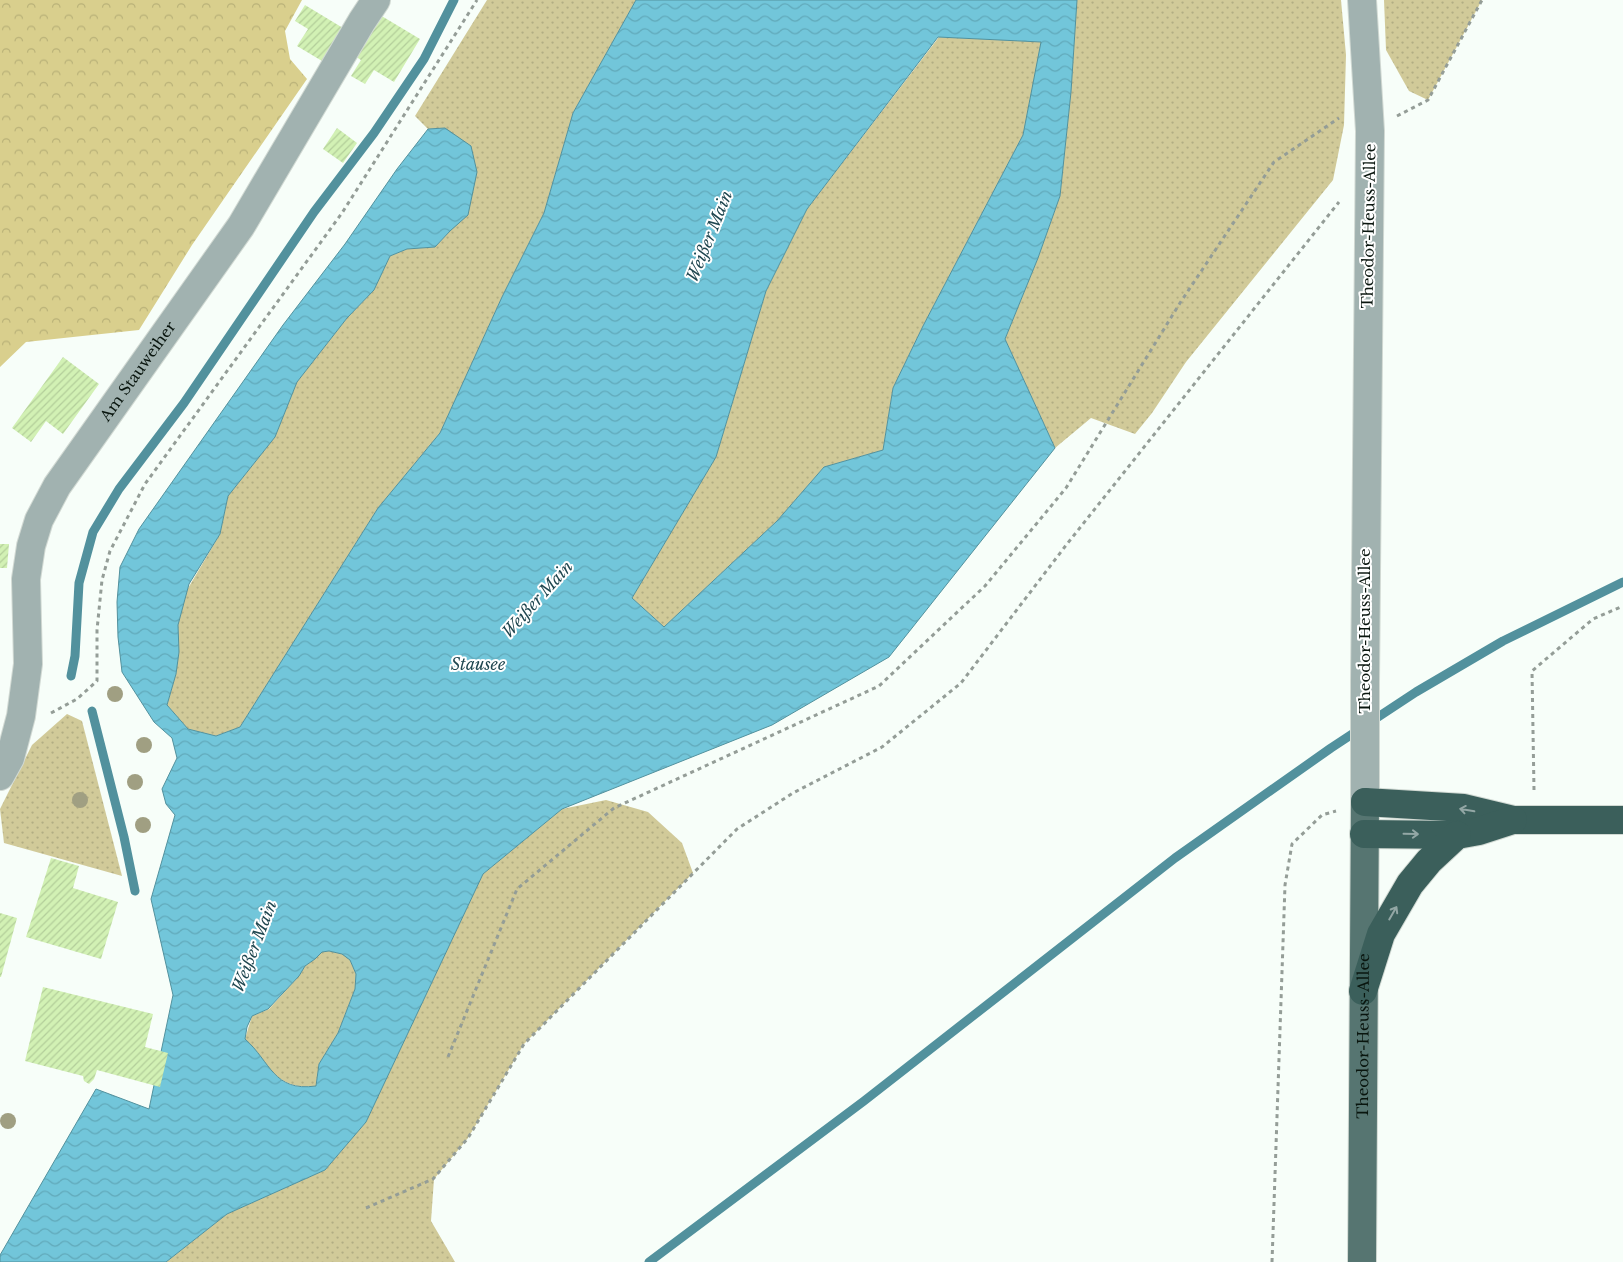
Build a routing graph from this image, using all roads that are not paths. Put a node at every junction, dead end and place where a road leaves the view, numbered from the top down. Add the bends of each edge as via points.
1 (376, 0) edge
2 (1362, 0) edge
3 (0, 776) edge
4 (1365, 802) junction
5 (1524, 820) junction
6 (1623, 820) edge
7 (1364, 834) junction
8 (1457, 835) junction
9 (1363, 991) junction
10 (1362, 1262) edge

1 - 3 street, Am Stauweiher via 240,226 57,486 39,520 26,579 28,664 21,716 10,758
2 - 4 street, Theodor-Heuss-Allee via 1370,131
5 -> 4 highway via 1464,808
4 - 7 main road, Theodor-Heuss-Allee
5 - 6 highway
5 - 8 highway
7 -> 8 highway
7 - 9 main road, Theodor-Heuss-Allee
9 -> 8 highway via 1380,934 1410,884
9 - 10 main road, Theodor-Heuss-Allee

